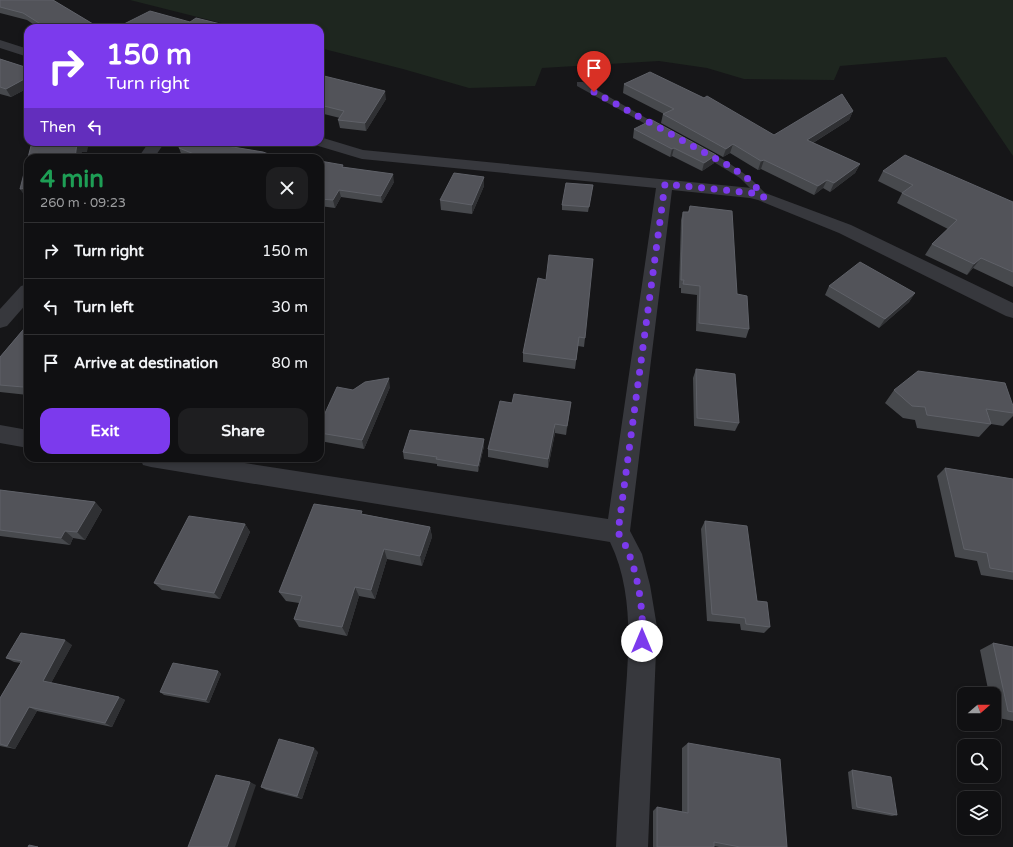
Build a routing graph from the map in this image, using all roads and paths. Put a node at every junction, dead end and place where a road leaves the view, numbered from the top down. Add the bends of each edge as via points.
1 (0, 44) edge
2 (24, 52) edge
3 (580, 84) dead end
4 (669, 133) edge
5 (324, 143) edge
6 (697, 148) edge
7 (665, 184) junction
8 (764, 197) junction
9 (24, 294) edge
10 (1010, 309) edge
11 (0, 321) edge
12 (1013, 325) edge
13 (0, 434) edge
14 (24, 437) edge
15 (176, 462) edge
16 (618, 532) junction
17 (632, 847) edge

1 - 2 street
3 - 4 lane
5 - 7 street via 362,154
6 - 8 lane via 751,181
7 - 8 street via 752,193
7 - 16 street
8 - 10 street via 845,229
9 - 11 street
10 - 12 street
13 - 14 street
15 - 16 street
16 - 17 street via 629,554 637,585 643,627

